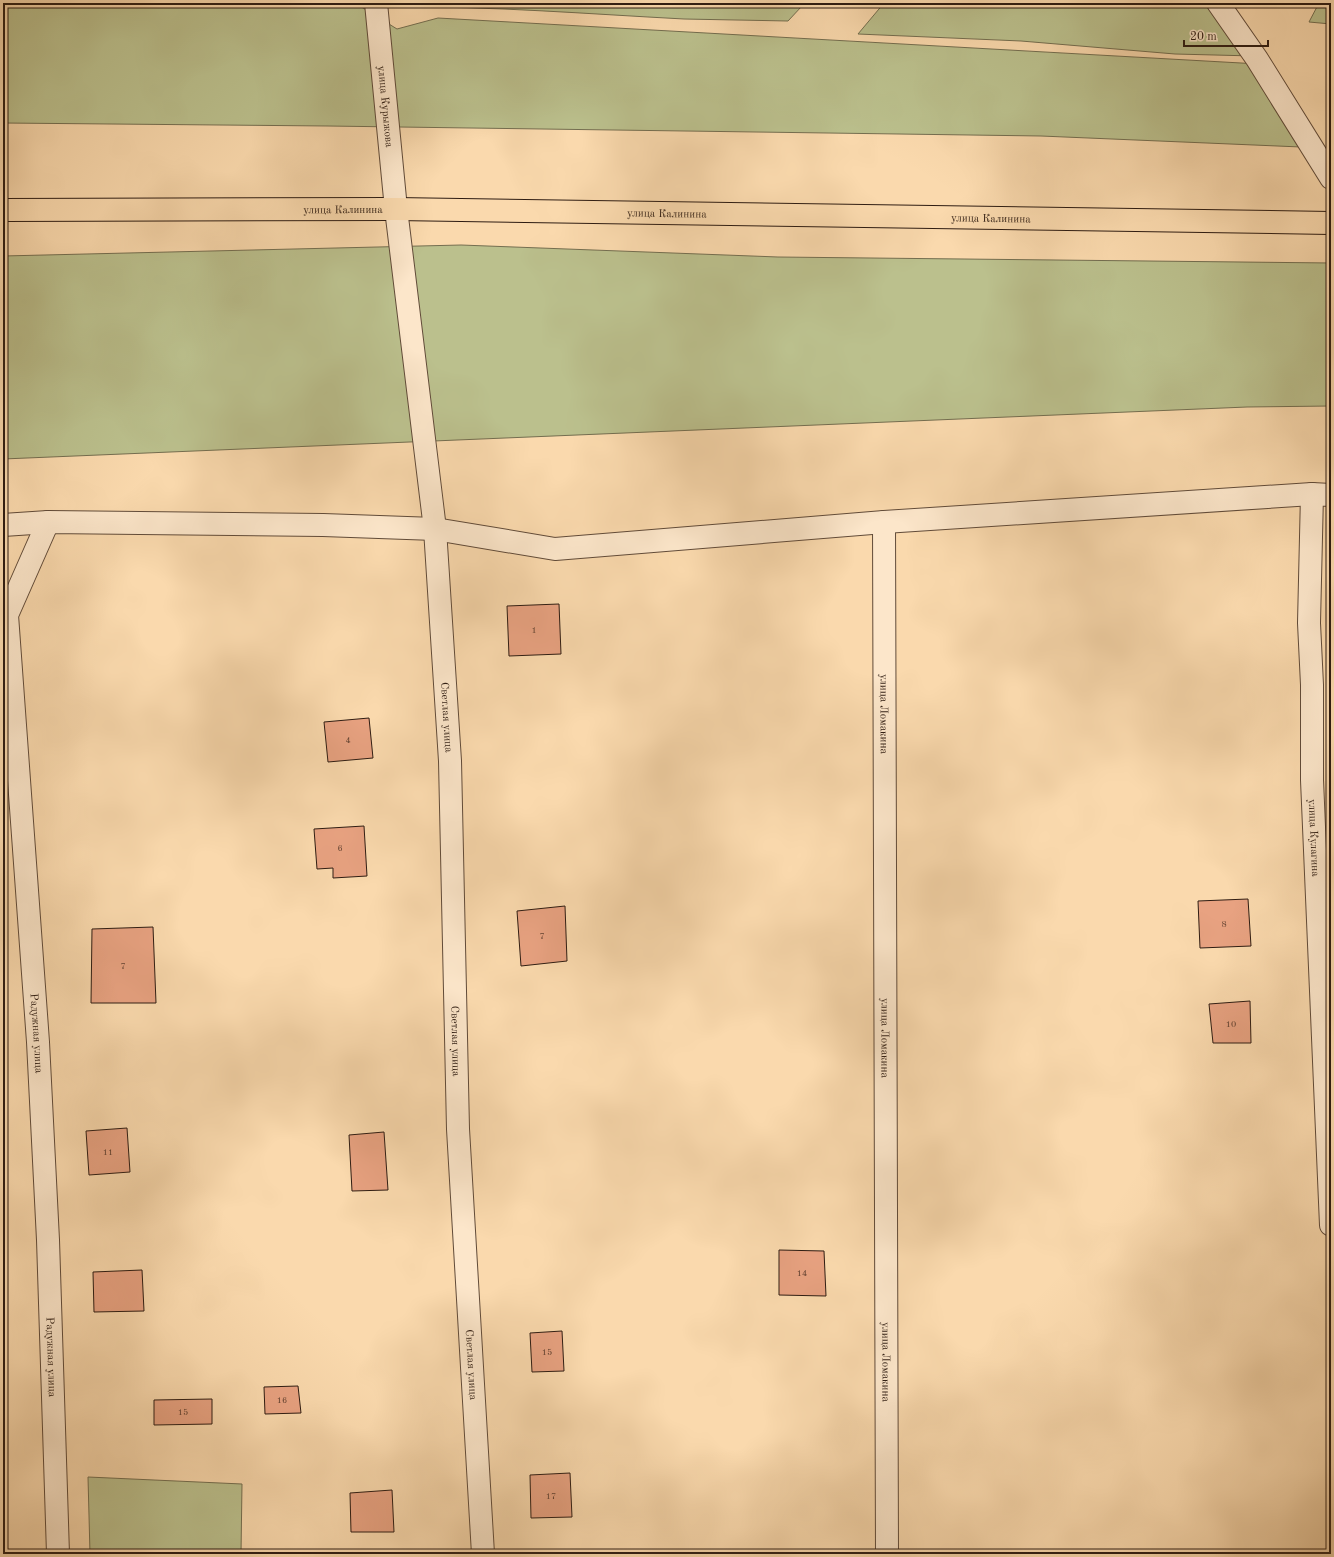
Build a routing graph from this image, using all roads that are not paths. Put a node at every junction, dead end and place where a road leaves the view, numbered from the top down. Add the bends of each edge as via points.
1 (376, 3) edge
2 (1218, 3) edge
3 (1331, 178) edge
4 (3, 210) edge
5 (396, 210) junction
6 (1331, 224) edge
7 (1321, 495) edge
8 (48, 522) junction
9 (884, 522) junction
10 (3, 525) edge
11 (435, 529) junction
12 (1331, 1225) edge
13 (58, 1554) edge
14 (483, 1554) edge
15 (888, 1554) edge

1 - 5 street, улица Курыжова
2 - 3 street via 1257,59
4 - 5 main road, улица Калинина
5 - 6 main road, улица Калинина
5 - 11 street, улица Курыжова
7 - 9 street
7 - 12 street, улица Кулагина via 1309,623 1312,780
8 - 10 street
8 - 11 street
8 - 13 street, Радужная улица via 7,615 38,1042 48,1240
9 - 11 street via 555,549
9 - 15 street, улица Ломакина
11 - 14 street, Светлая улица via 450,761 458,1129

